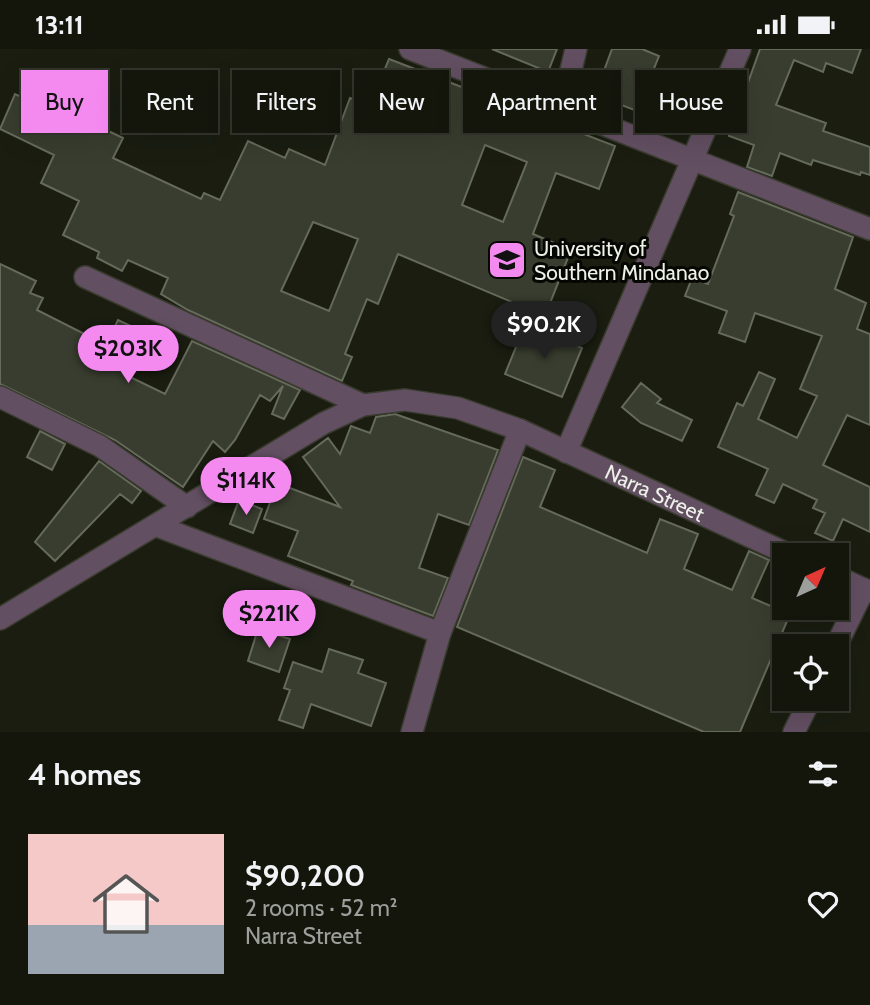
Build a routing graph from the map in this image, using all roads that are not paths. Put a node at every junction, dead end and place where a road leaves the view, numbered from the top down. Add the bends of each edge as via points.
1 (410, 49) edge
2 (576, 49) edge
3 (740, 49) edge
4 (464, 70) edge
5 (571, 70) edge
6 (621, 131) edge
7 (694, 160) junction
8 (870, 229) edge
9 (85, 277) dead end
10 (0, 397) edge
11 (363, 405) junction
12 (520, 431) junction
13 (566, 452) junction
14 (187, 507) junction
15 (157, 526) junction
16 (772, 547) edge
17 (849, 582) edge
18 (867, 590) edge
19 (0, 619) edge
20 (440, 633) junction
21 (843, 634) edge
22 (804, 711) edge
23 (412, 732) edge
24 (794, 732) edge

1 - 4 street
2 - 5 street
3 - 7 street
6 - 7 street
7 - 8 street
7 - 13 street
9 - 11 street
10 - 14 street via 100,446
11 - 12 street, Narra Street via 405,400 458,408
11 - 14 street via 291,442
12 - 13 street, Narra Street
12 - 20 street
13 - 16 street, Narra Street
14 - 15 street
15 - 19 street
15 - 20 street
17 - 18 street
18 - 21 street
20 - 23 street
22 - 24 street

